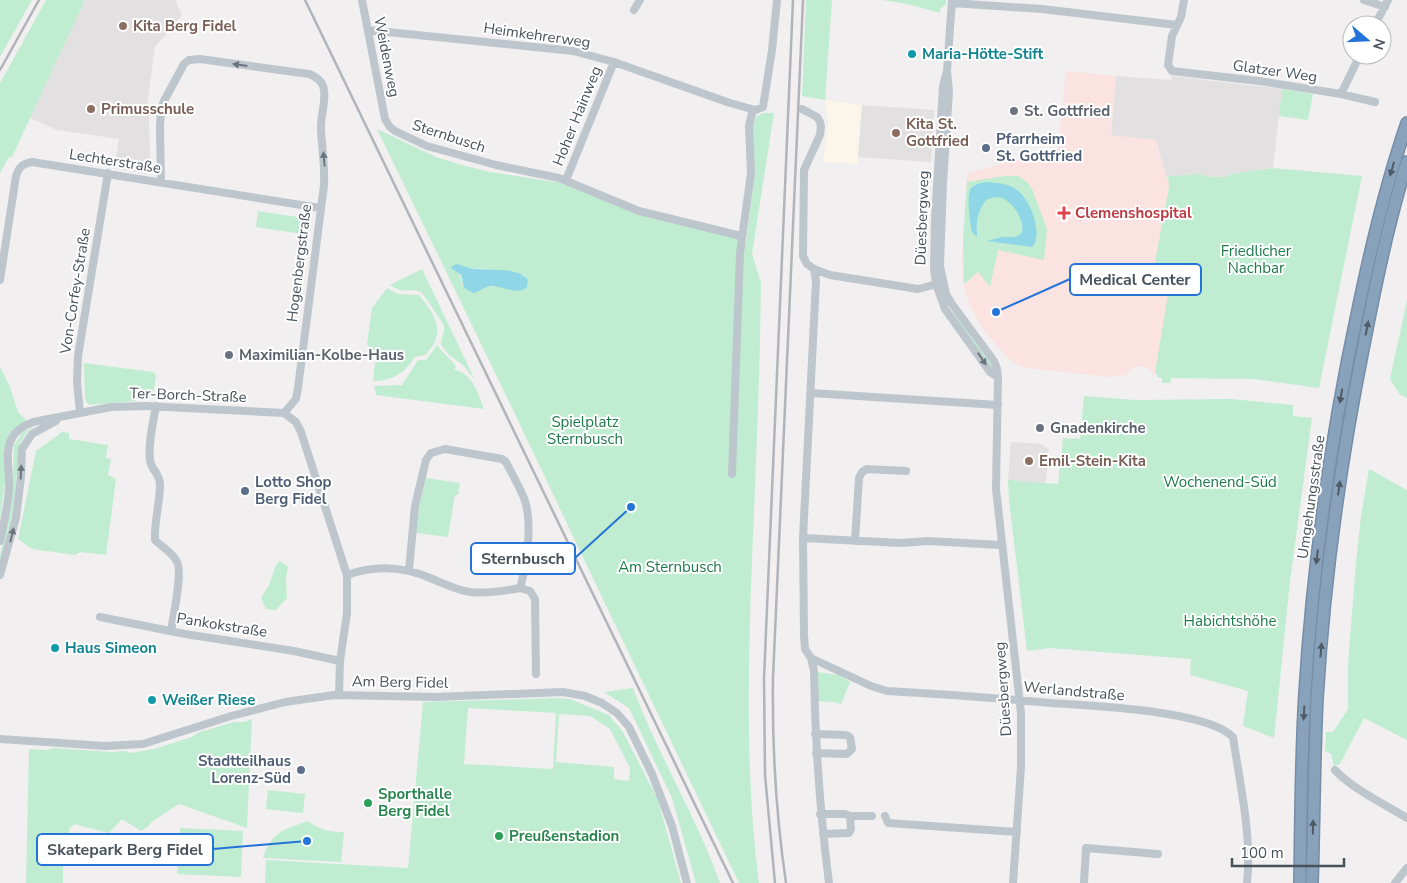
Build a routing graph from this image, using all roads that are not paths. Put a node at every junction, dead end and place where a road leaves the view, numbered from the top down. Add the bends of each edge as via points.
1 (362, 0) edge
2 (640, 0) edge
3 (777, 0) edge
4 (1184, 0) edge
5 (1364, 0) edge
6 (952, 2) edge
7 (1387, 3) edge
8 (634, 10) dead end
9 (1380, 15) edge
10 (1177, 25) junction
11 (368, 30) junction
12 (614, 62) junction
13 (1355, 65) edge
14 (1341, 94) junction
15 (1375, 102) dead end
16 (802, 109) dead end
17 (755, 110) junction
18 (385, 119) joint
19 (1407, 123) edge
20 (1407, 162) edge
21 (108, 173) junction
22 (566, 180) junction
23 (161, 182) junction
24 (320, 208) junction
25 (741, 236) junction
26 (814, 269) junction
27 (0, 280) edge
28 (939, 283) junction
29 (811, 393) junction
30 (998, 405) junction
31 (156, 406) junction
32 (80, 413) junction
33 (284, 413) junction
34 (62, 417) junction
35 (906, 471) dead end
36 (732, 474) dead end
37 (803, 538) junction
38 (0, 541) edge
39 (856, 541) junction
40 (1001, 545) junction
41 (409, 570) junction
42 (0, 575) edge
43 (347, 576) junction
44 (520, 588) junction
45 (100, 618) dead end
46 (171, 631) junction
47 (811, 658) junction
48 (340, 661) junction
49 (536, 674) dead end
50 (339, 695) junction
51 (1020, 700) junction
52 (815, 734) junction
53 (0, 740) edge
54 (816, 753) junction
55 (1335, 770) dead end
56 (820, 814) junction
57 (850, 816) junction
58 (872, 816) dead end
59 (884, 816) dead end
60 (1407, 818) edge
61 (1017, 832) junction
62 (823, 834) junction
63 (1158, 854) dead end
64 (1407, 868) edge
65 (1299, 880) edge
66 (1313, 880) edge
67 (687, 883) edge
68 (829, 883) edge
69 (1013, 883) edge
70 (1084, 883) edge
71 (1247, 883) edge
72 (1395, 883) edge

1 - 11 street, Weidenweg
2 - 8 street
3 - 17 street via 763,107
4 - 10 street
5 - 7 street
6 - 10 street
6 - 28 street, Düesbergweg via 935,219 934,268
7 - 9 street
10 - 14 street, Glatzer Weg via 1172,36 1170,70
11 - 12 street, Heimkehrerweg via 573,51
11 - 18 street, Weidenweg
12 - 17 street, Heimkehrerweg
12 - 22 street, Hoher Hainweg
13 - 14 street
14 - 15 street, Glatzer Weg
16 - 26 street via 817,116 821,127 804,170 803,256
17 - 25 street via 749,126 751,173
18 - 22 street, Sternbusch via 395,131 427,146
19 -> 65 highway, Umgehungsstraße via 1386,190 1361,295 1321,524 1305,694
66 -> 20 highway, Umgehungsstraße via 1317,698 1335,517 1368,324
21 - 23 street, Lechterstraße
21 - 27 street, Lechterstraße via 32,162 24,164 16,176
21 - 32 street, Von-Corfey-Straße via 78,356
22 - 25 street, Sternbusch via 639,212
23 - 24 street, Lechterstraße
24 -> 23 street, Hogenbergstraße via 324,168 321,129 324,91 316,77 309,74 189,60 168,92 161,110
24 - 33 street, Hogenbergstraße via 296,400
25 - 36 street
26 - 28 street via 830,275 918,289
26 - 29 street
28 - 30 street, Düesbergweg via 945,308 990,372 998,377
29 - 30 street
29 - 37 street
30 - 40 street, Düesbergweg via 995,471
31 - 32 street, Ter-Borch-Straße via 111,407
31 - 33 street, Ter-Borch-Straße
31 - 46 street via 150,453 150,463 159,475 160,485 155,540 179,563 180,573
32 - 34 street, Ter-Borch-Straße
33 - 43 street via 296,422 302,432
34 - 38 street, Ter-Borch-Straße via 25,425 12,437 8,448 8,504
42 -> 34 street, Ter-Borch-Straße via 16,518 22,448 32,434
35 - 39 street via 867,469 862,472
37 - 39 street
37 - 47 street via 804,635 805,649
39 - 40 street
40 - 51 street, Düesbergweg
41 - 43 street via 363,569
41 - 44 street via 470,592
41 - 44 street via 415,506 426,460 431,453 445,449 488,455 506,462 527,508 526,568
43 - 48 street via 347,613
44 - 49 street via 530,591 535,599
45 - 46 street, Pankokstraße
46 - 48 street, Pankokstraße
47 - 51 street, Werlandstraße via 887,691
47 - 52 street
48 - 50 street
50 - 53 street, Am Berg Fidel via 285,702 143,744 106,746
50 - 67 street, Am Berg Fidel via 436,697 563,692 602,703 629,727 644,758 672,826
51 - 61 street, Düesbergweg via 1021,767
51 - 71 street, Werlandstraße via 1170,715 1226,730 1233,737 1249,852
52 - 54 street
52 - 54 street via 846,735 852,741 852,749 847,754
54 - 56 street
55 - 60 street
56 - 57 street
56 - 62 street
57 - 58 street
57 - 62 street via 849,833
59 - 61 street via 888,823
61 - 69 street, Düesbergweg
62 - 68 street
63 - 70 street via 1086,848
64 - 72 street

